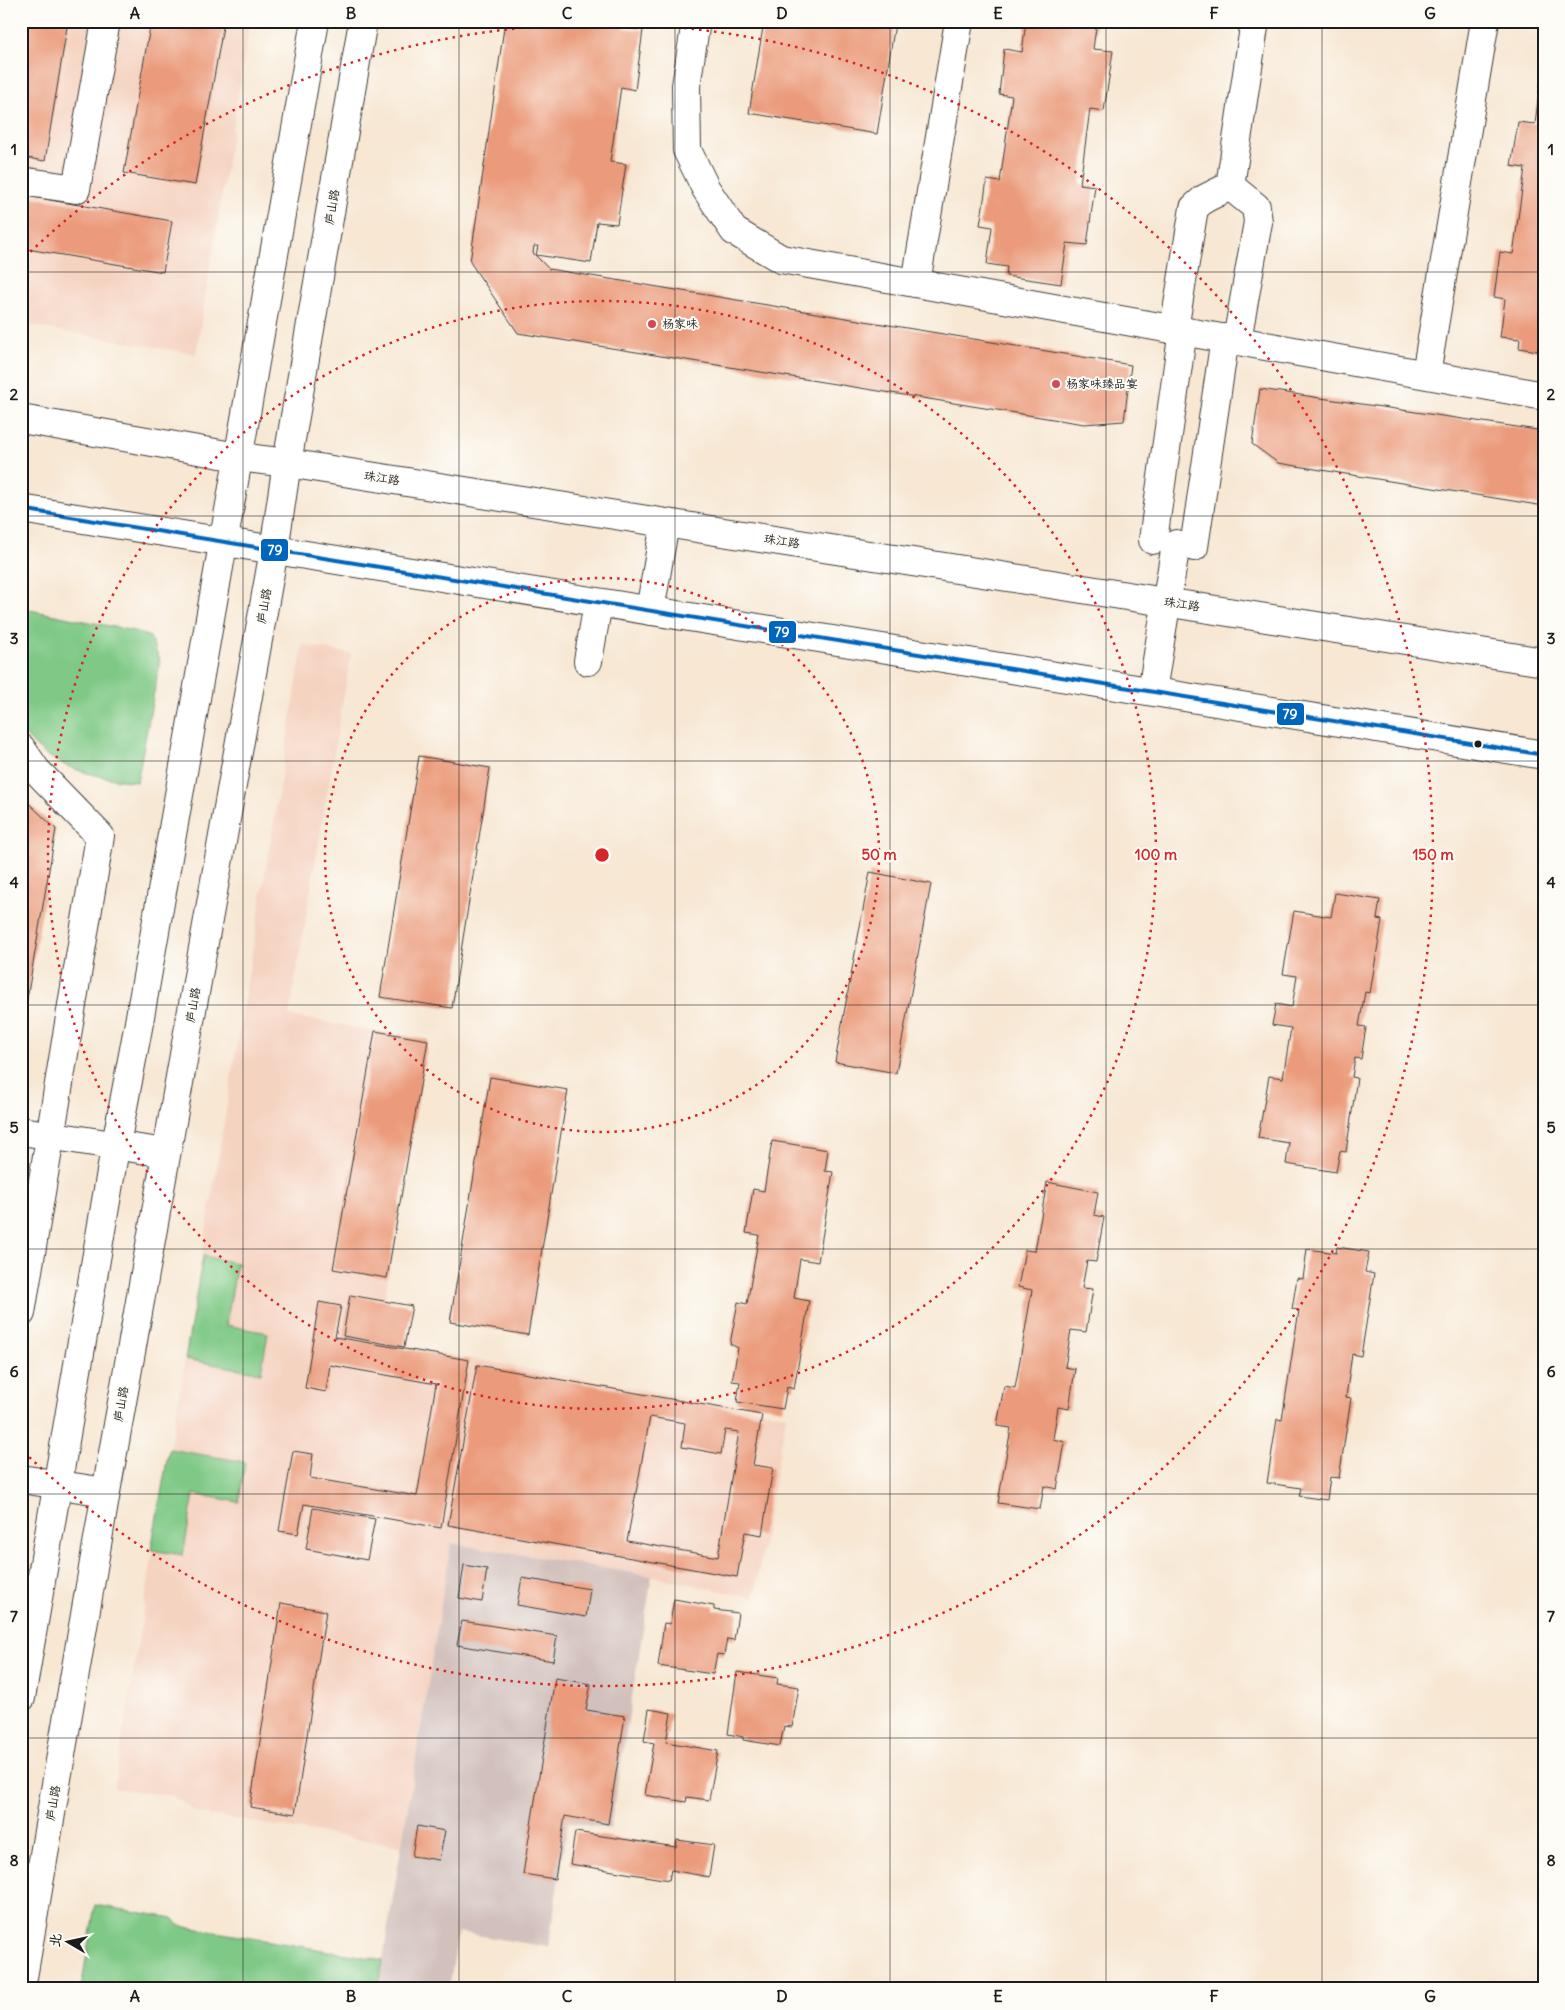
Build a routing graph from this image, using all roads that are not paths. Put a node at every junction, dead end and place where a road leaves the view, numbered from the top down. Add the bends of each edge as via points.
1 (106, 21) edge
2 (315, 21) edge
3 (363, 21) edge
4 (696, 21) edge
5 (960, 21) edge
6 (1255, 21) edge
7 (1485, 21) edge
8 (21, 181) edge
9 (1230, 186) junction
10 (916, 283) junction
11 (1178, 329) junction
12 (1231, 339) junction
13 (1426, 374) junction
14 (1544, 396) edge
15 (21, 419) edge
16 (238, 457) junction
17 (287, 463) junction
18 (21, 509) edge
19 (665, 523) junction
20 (224, 542) junction
21 (1174, 544) junction
22 (274, 550) junction
23 (1166, 602) junction
24 (598, 603) junction
25 (650, 611) junction
26 (588, 661) dead end
27 (1544, 662) edge
28 (1152, 691) junction
29 (21, 748) edge
30 (1544, 755) edge
31 (21, 1131) edge
32 (50, 1135) junction
33 (116, 1145) junction
34 (166, 1152) junction
35 (21, 1313) edge
36 (21, 1479) edge
37 (58, 1484) junction
38 (106, 1492) junction
39 (21, 1698) edge
40 (21, 1989) edge

1 - 8 street via 76,190
2 - 16 street
3 - 17 street, 庐山路
4 - 10 street via 686,86 687,150 706,189 734,231 781,259
5 - 10 street
6 - 9 street
7 - 13 street
9 - 11 street via 1194,208
9 - 12 street via 1256,207 1258,222
10 - 11 street
11 - 12 street
11 - 21 street
12 - 13 street
12 - 21 street
13 - 14 street
15 - 16 street, 珠江路
16 - 17 street, 珠江路
16 - 20 street
17 - 19 street, 珠江路
17 - 22 street, 庐山路
18 - 20 street
19 - 23 street, 珠江路
19 - 25 street
20 - 22 street
20 - 33 street
21 - 23 street
22 - 24 street
22 - 34 street, 庐山路
23 - 27 street, 珠江路
23 - 28 street
24 - 25 street
24 - 26 street
25 - 28 street
28 - 30 street
29 - 32 street via 36,770 100,836
31 - 32 street
32 - 33 street
32 - 35 street
33 - 34 street
33 - 37 street
34 - 38 street, 庐山路
36 - 37 street
37 - 38 street
37 - 39 street
38 - 40 street, 庐山路

